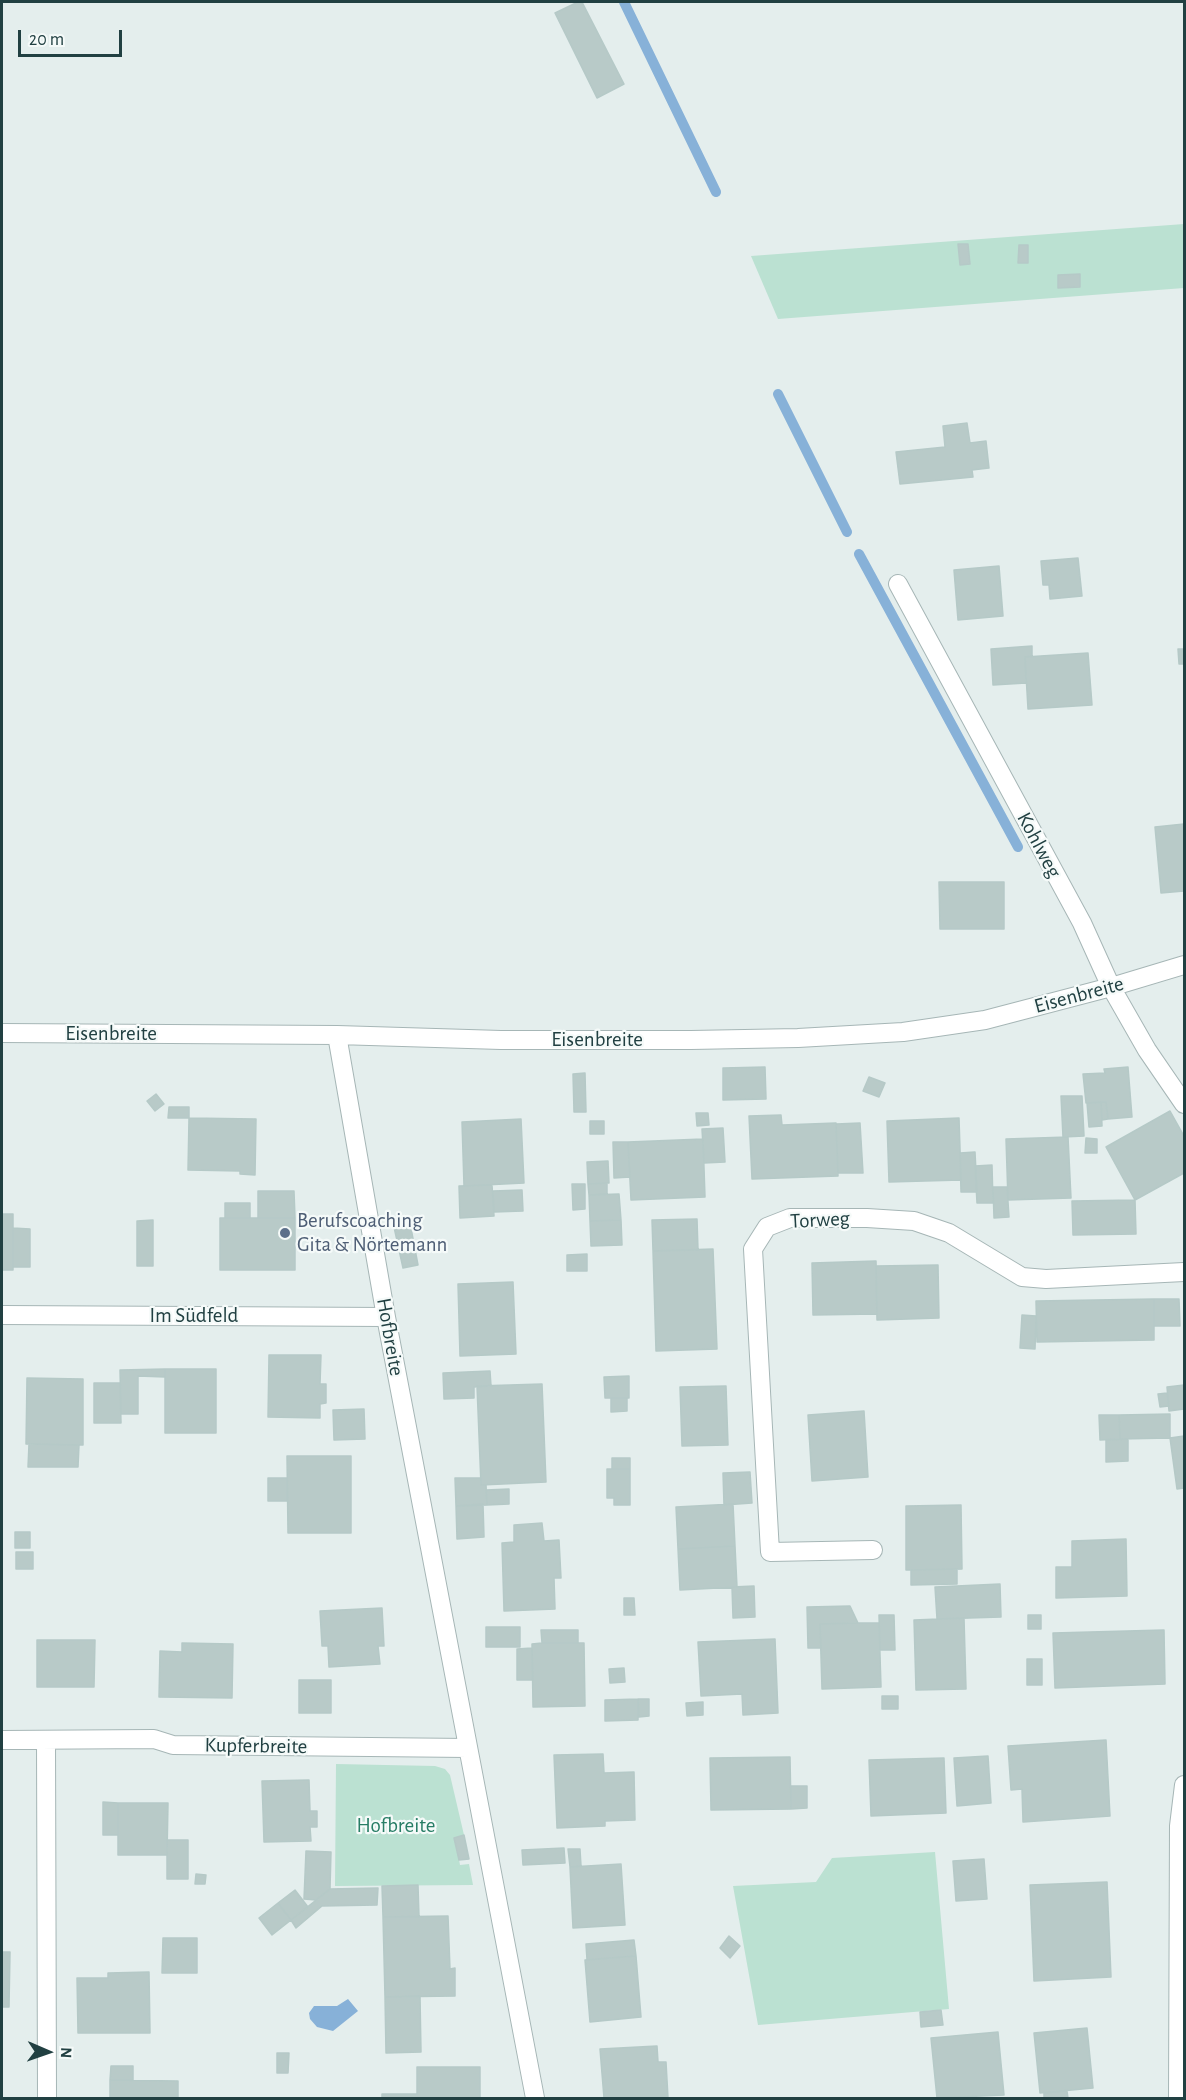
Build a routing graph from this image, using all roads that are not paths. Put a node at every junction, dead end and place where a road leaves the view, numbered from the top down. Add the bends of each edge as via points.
1 (898, 584) dead end
2 (1185, 965) edge
3 (1111, 987) junction
4 (2, 1033) edge
5 (337, 1035) junction
6 (1185, 1104) edge
7 (1185, 1272) edge
8 (2, 1315) edge
9 (386, 1317) junction
10 (873, 1550) dead end
11 (2, 1740) edge
12 (46, 1740) junction
13 (468, 1748) junction
14 (1185, 1785) edge
15 (47, 2098) edge
16 (535, 2098) edge
17 (1178, 2098) edge

1 - 3 street, Kohlweg via 1082,923
2 - 3 street, Eisenbreite
3 - 5 street, Eisenbreite via 985,1020 903,1032 692,1040
3 - 6 street, Kohlweg via 1147,1050
4 - 5 street, Eisenbreite
5 - 9 street, Hofbreite
7 - 10 street, Torweg via 1022,1277 949,1233 914,1221 790,1218 767,1227 753,1249 770,1552
8 - 9 street, Im Südfeld
9 - 13 street, Hofbreite
11 - 12 street, Kupferbreite
12 - 13 street, Kupferbreite via 154,1739 173,1745
12 - 15 street
13 - 16 street, Hofbreite
14 - 17 street via 1179,1826

